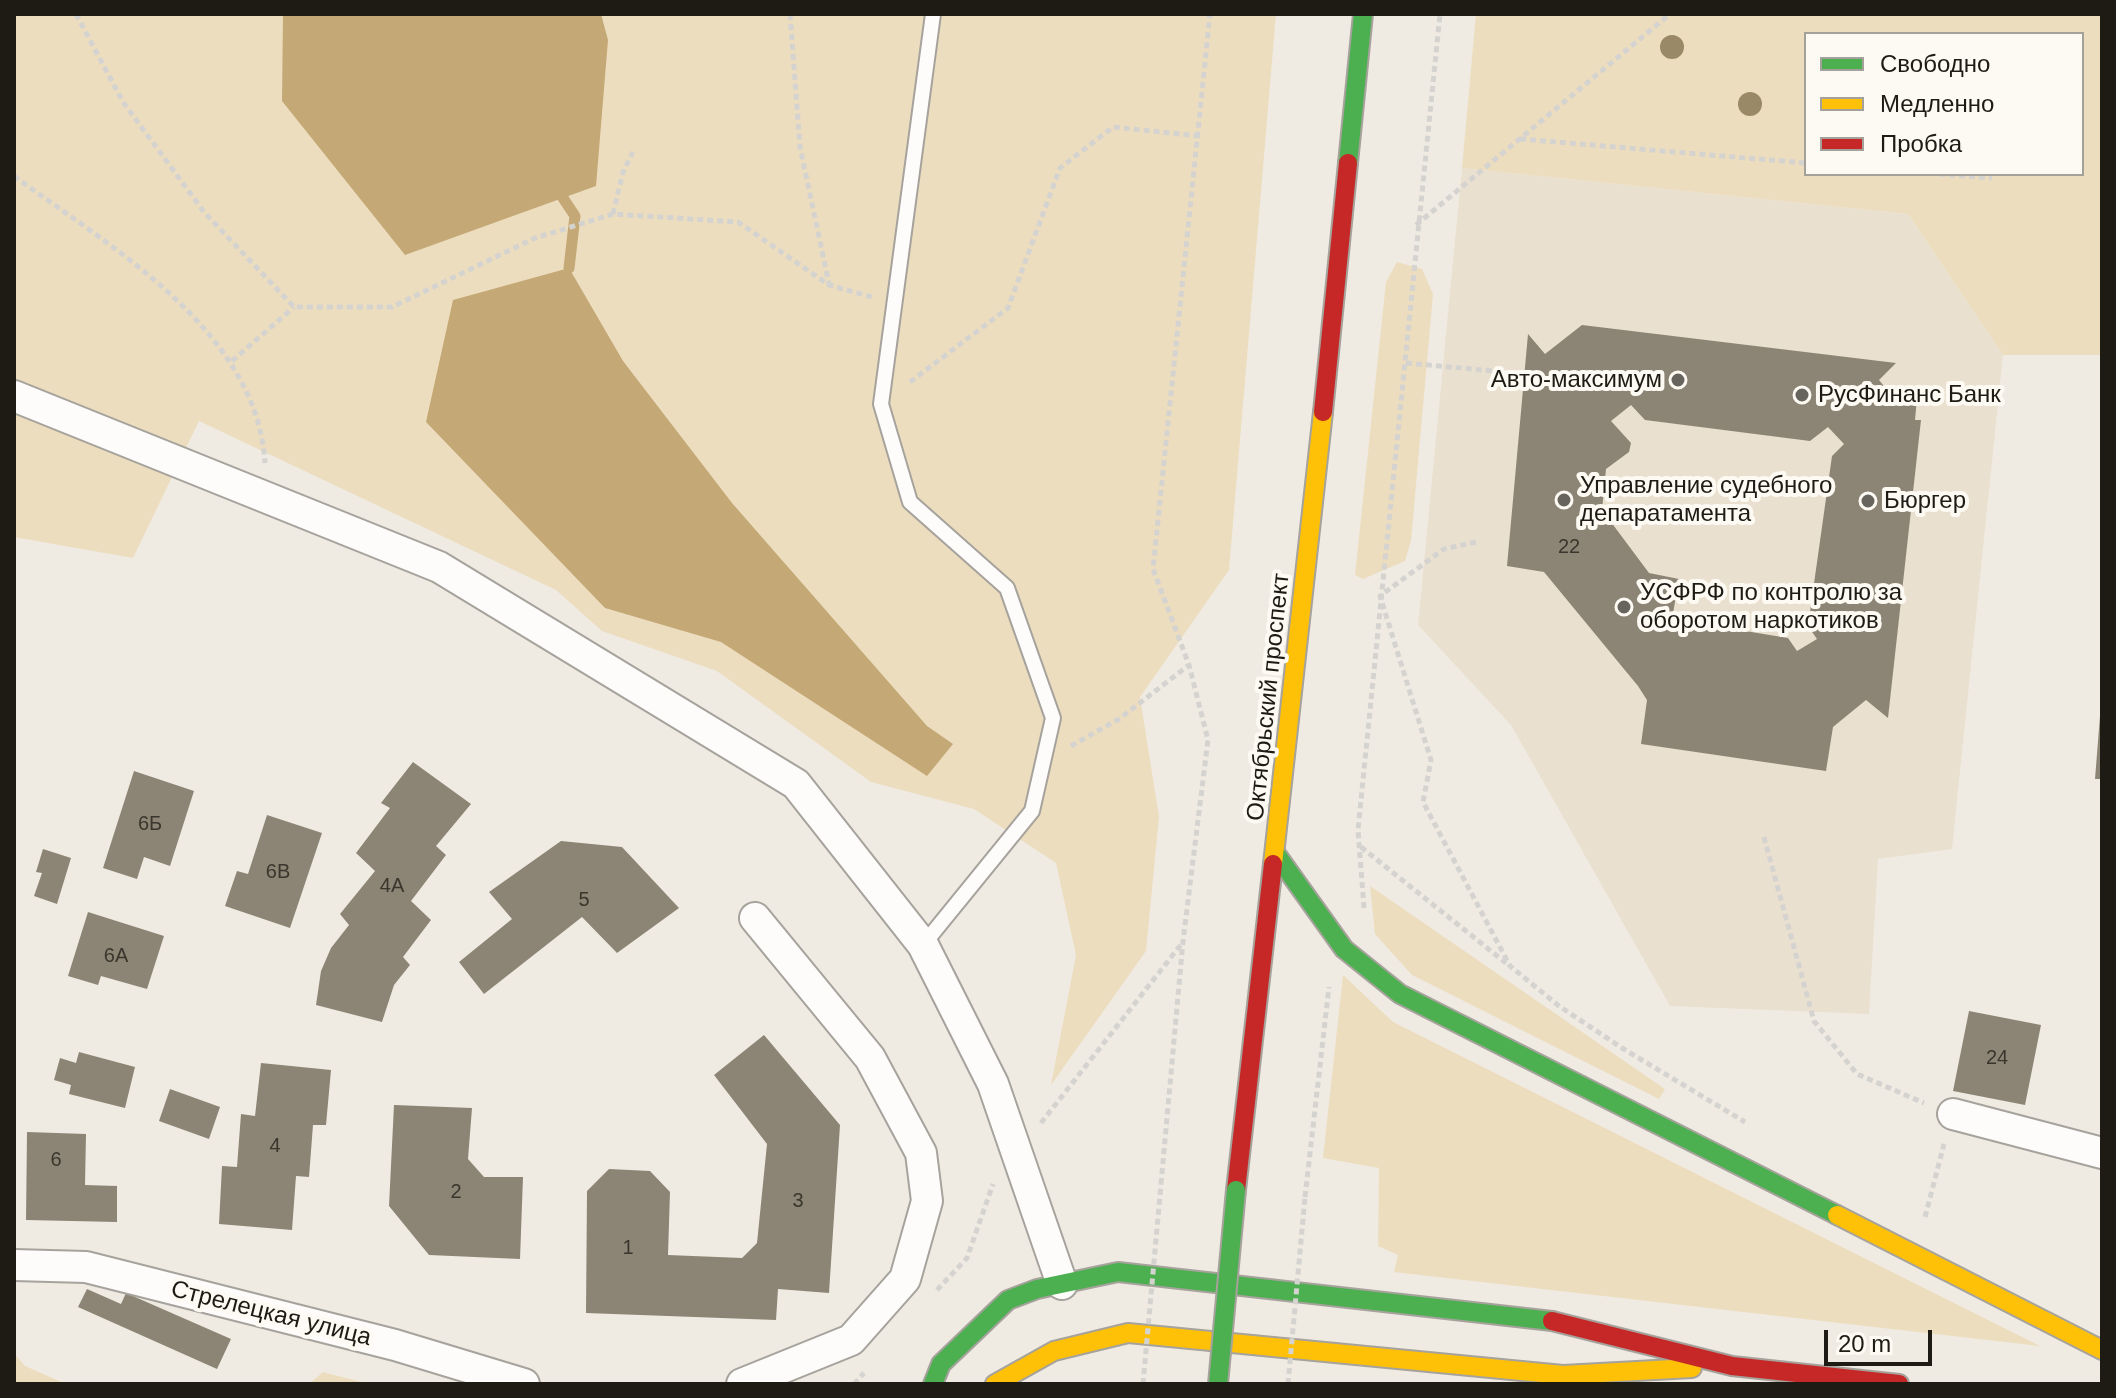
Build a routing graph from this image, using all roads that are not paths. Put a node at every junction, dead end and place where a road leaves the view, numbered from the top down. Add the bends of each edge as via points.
1 (933, 14) edge
2 (1363, 14) edge
3 (14, 396) edge
4 (1276, 854) junction
5 (755, 918) dead end
6 (923, 945) junction
7 (1949, 1126) road end
8 (2102, 1153) edge
9 (14, 1265) edge
10 (1062, 1284) junction
11 (2102, 1350) edge
12 (1732, 1366) junction
13 (520, 1382) edge
14 (742, 1384) edge
15 (933, 1384) edge
16 (995, 1384) edge
17 (1218, 1384) edge
18 (1899, 1384) edge

1 - 6 lane via 881,404 910,502 1007,588 1053,718 1032,811
2 - 4 main road, Октябрьский проспект
3 - 6 street via 439,567 796,784
4 - 11 main road via 1344,949 1400,994
4 - 17 main road, Октябрьский проспект, bridge
5 - 14 street via 870,1058 921,1153 927,1201 905,1279 851,1340
6 - 10 street via 993,1084
7 - 8 street
9 - 13 street, Стрелецкая улица via 86,1267
10 - 12 main road via 1118,1272 1569,1323
10 - 15 main road via 1008,1300 941,1364
12 - 16 main road via 1563,1375 1128,1333 1054,1351
12 - 18 main road

